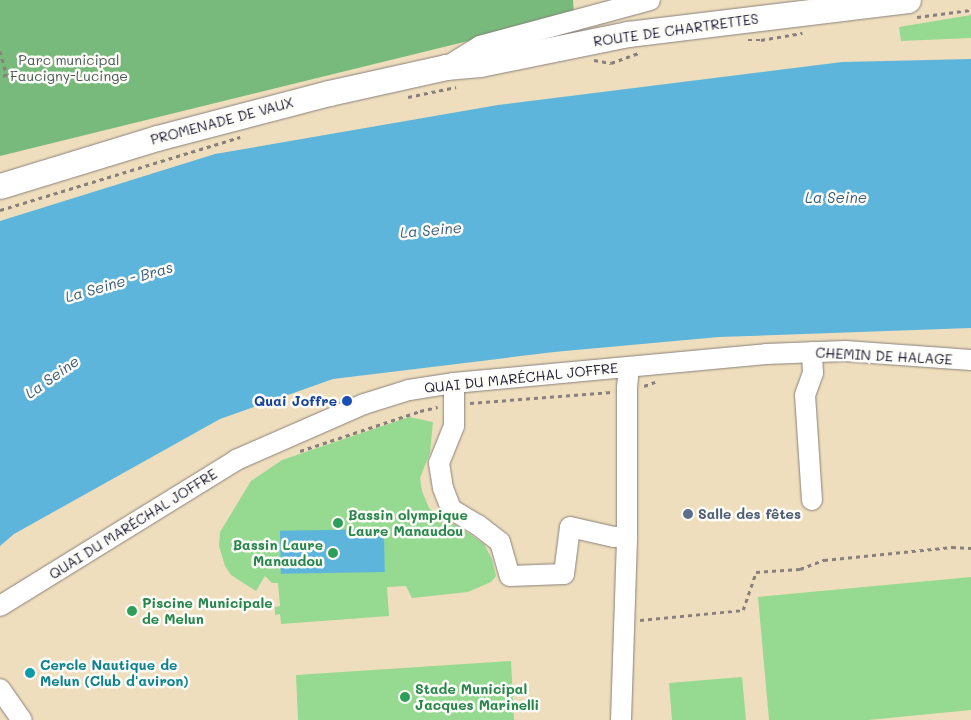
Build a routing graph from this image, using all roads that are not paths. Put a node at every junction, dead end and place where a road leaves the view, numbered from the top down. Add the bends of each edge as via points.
1 (650, 0) edge
2 (910, 9) edge
3 (454, 76) junction
4 (0, 186) edge
5 (812, 352) junction
6 (766, 354) joint
7 (971, 360) edge
8 (629, 368) junction
9 (454, 383) junction
10 (812, 500) dead end
11 (627, 536) junction
12 (0, 606) edge
13 (624, 612) junction
14 (0, 688) edge
15 (22, 720) edge
16 (609, 720) edge
17 (622, 720) edge

1 - 3 street via 480,46
2 - 3 main road, ROUTE DE CHARTRETTES via 628,34 480,64
3 - 4 main road, PROMENADE DE VAUX via 329,93 157,138
5 - 6 street, CHEMIN DE HALAGE
5 - 7 street, CHEMIN DE HALAGE via 845,351
5 - 10 street via 813,373 805,395
6 - 8 street, QUAI DU MARÉCHAL JOFFRE
8 - 9 street, QUAI DU MARÉCHAL JOFFRE
8 - 11 street
9 - 11 street via 454,426 439,463 443,488 451,509 500,542 510,576 564,574 570,527 614,537
9 - 12 street, QUAI DU MARÉCHAL JOFFRE via 409,390 364,404 250,454
11 - 13 street
13 - 16 street via 610,657
13 - 17 street
14 - 15 street

